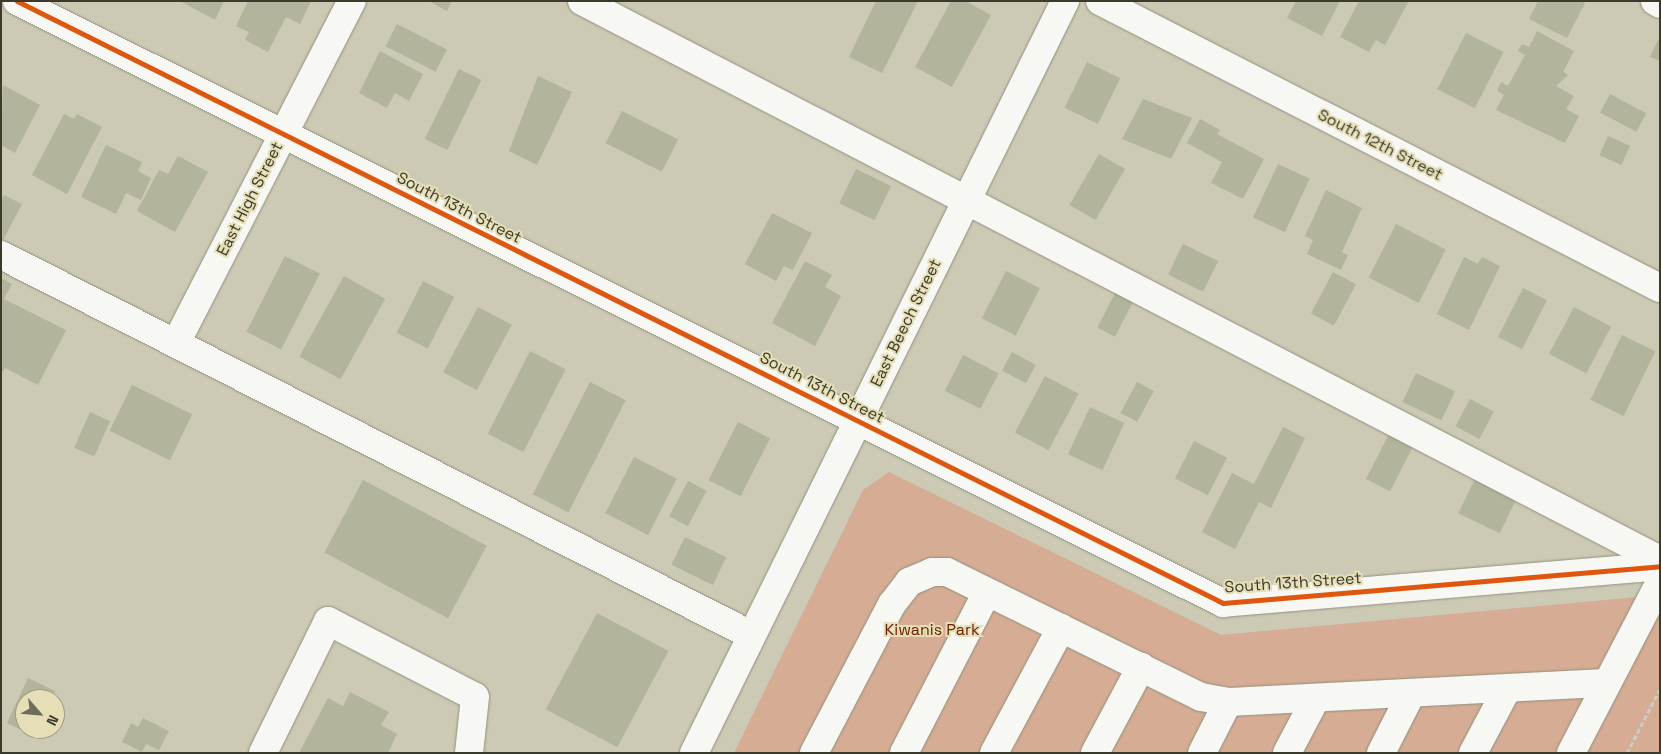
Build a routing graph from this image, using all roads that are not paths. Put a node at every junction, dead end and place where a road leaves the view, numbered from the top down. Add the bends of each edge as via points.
1 (17, 1) edge
2 (352, 1) edge
3 (582, 1) edge
4 (1065, 1) edge
5 (1100, 1) edge
6 (1655, 1) edge
7 (1660, 4) edge
8 (284, 134) junction
9 (966, 200) junction
10 (1, 255) edge
11 (1660, 288) edge
12 (176, 343) junction
13 (858, 420) junction
14 (1660, 560) edge
15 (1660, 566) edge
16 (1660, 582) edge
17 (986, 592) junction
18 (1061, 628) junction
19 (751, 635) junction
20 (1140, 667) junction
21 (1608, 683) junction
22 (1507, 688) junction
23 (1411, 694) junction
24 (1315, 700) junction
25 (1228, 702) junction
26 (472, 752) edge
27 (263, 753) edge
28 (694, 753) edge
29 (814, 753) edge
30 (904, 753) edge
31 (994, 753) edge
32 (1096, 753) edge
33 (1202, 753) edge
34 (1287, 753) edge
35 (1381, 753) edge
36 (1473, 753) edge
37 (1571, 753) edge

1 - 8 street, South 13th Street
2 - 8 street, East High Street
3 - 9 street
4 - 9 street, East Beech Street
5 - 11 street, South 12th Street
6 - 7 street
8 - 12 street, East High Street
8 - 13 street, South 13th Street
9 - 13 street, East Beech Street
9 - 14 street
10 - 12 street
12 - 19 street
13 - 15 street, South 13th Street via 1223,603
13 - 19 street, East Beech Street
16 - 21 street
17 - 18 street
17 - 29 street via 947,572 932,572 909,582 892,604
17 - 30 street
18 - 20 street
18 - 31 street
19 - 28 street, East Beech Street
20 - 25 street via 1201,697
20 - 32 street
21 - 22 street
21 - 37 street
22 - 23 street
22 - 36 street
23 - 24 street
23 - 35 street
24 - 25 street
24 - 34 street
25 - 33 street
26 - 27 street via 475,697 328,621

